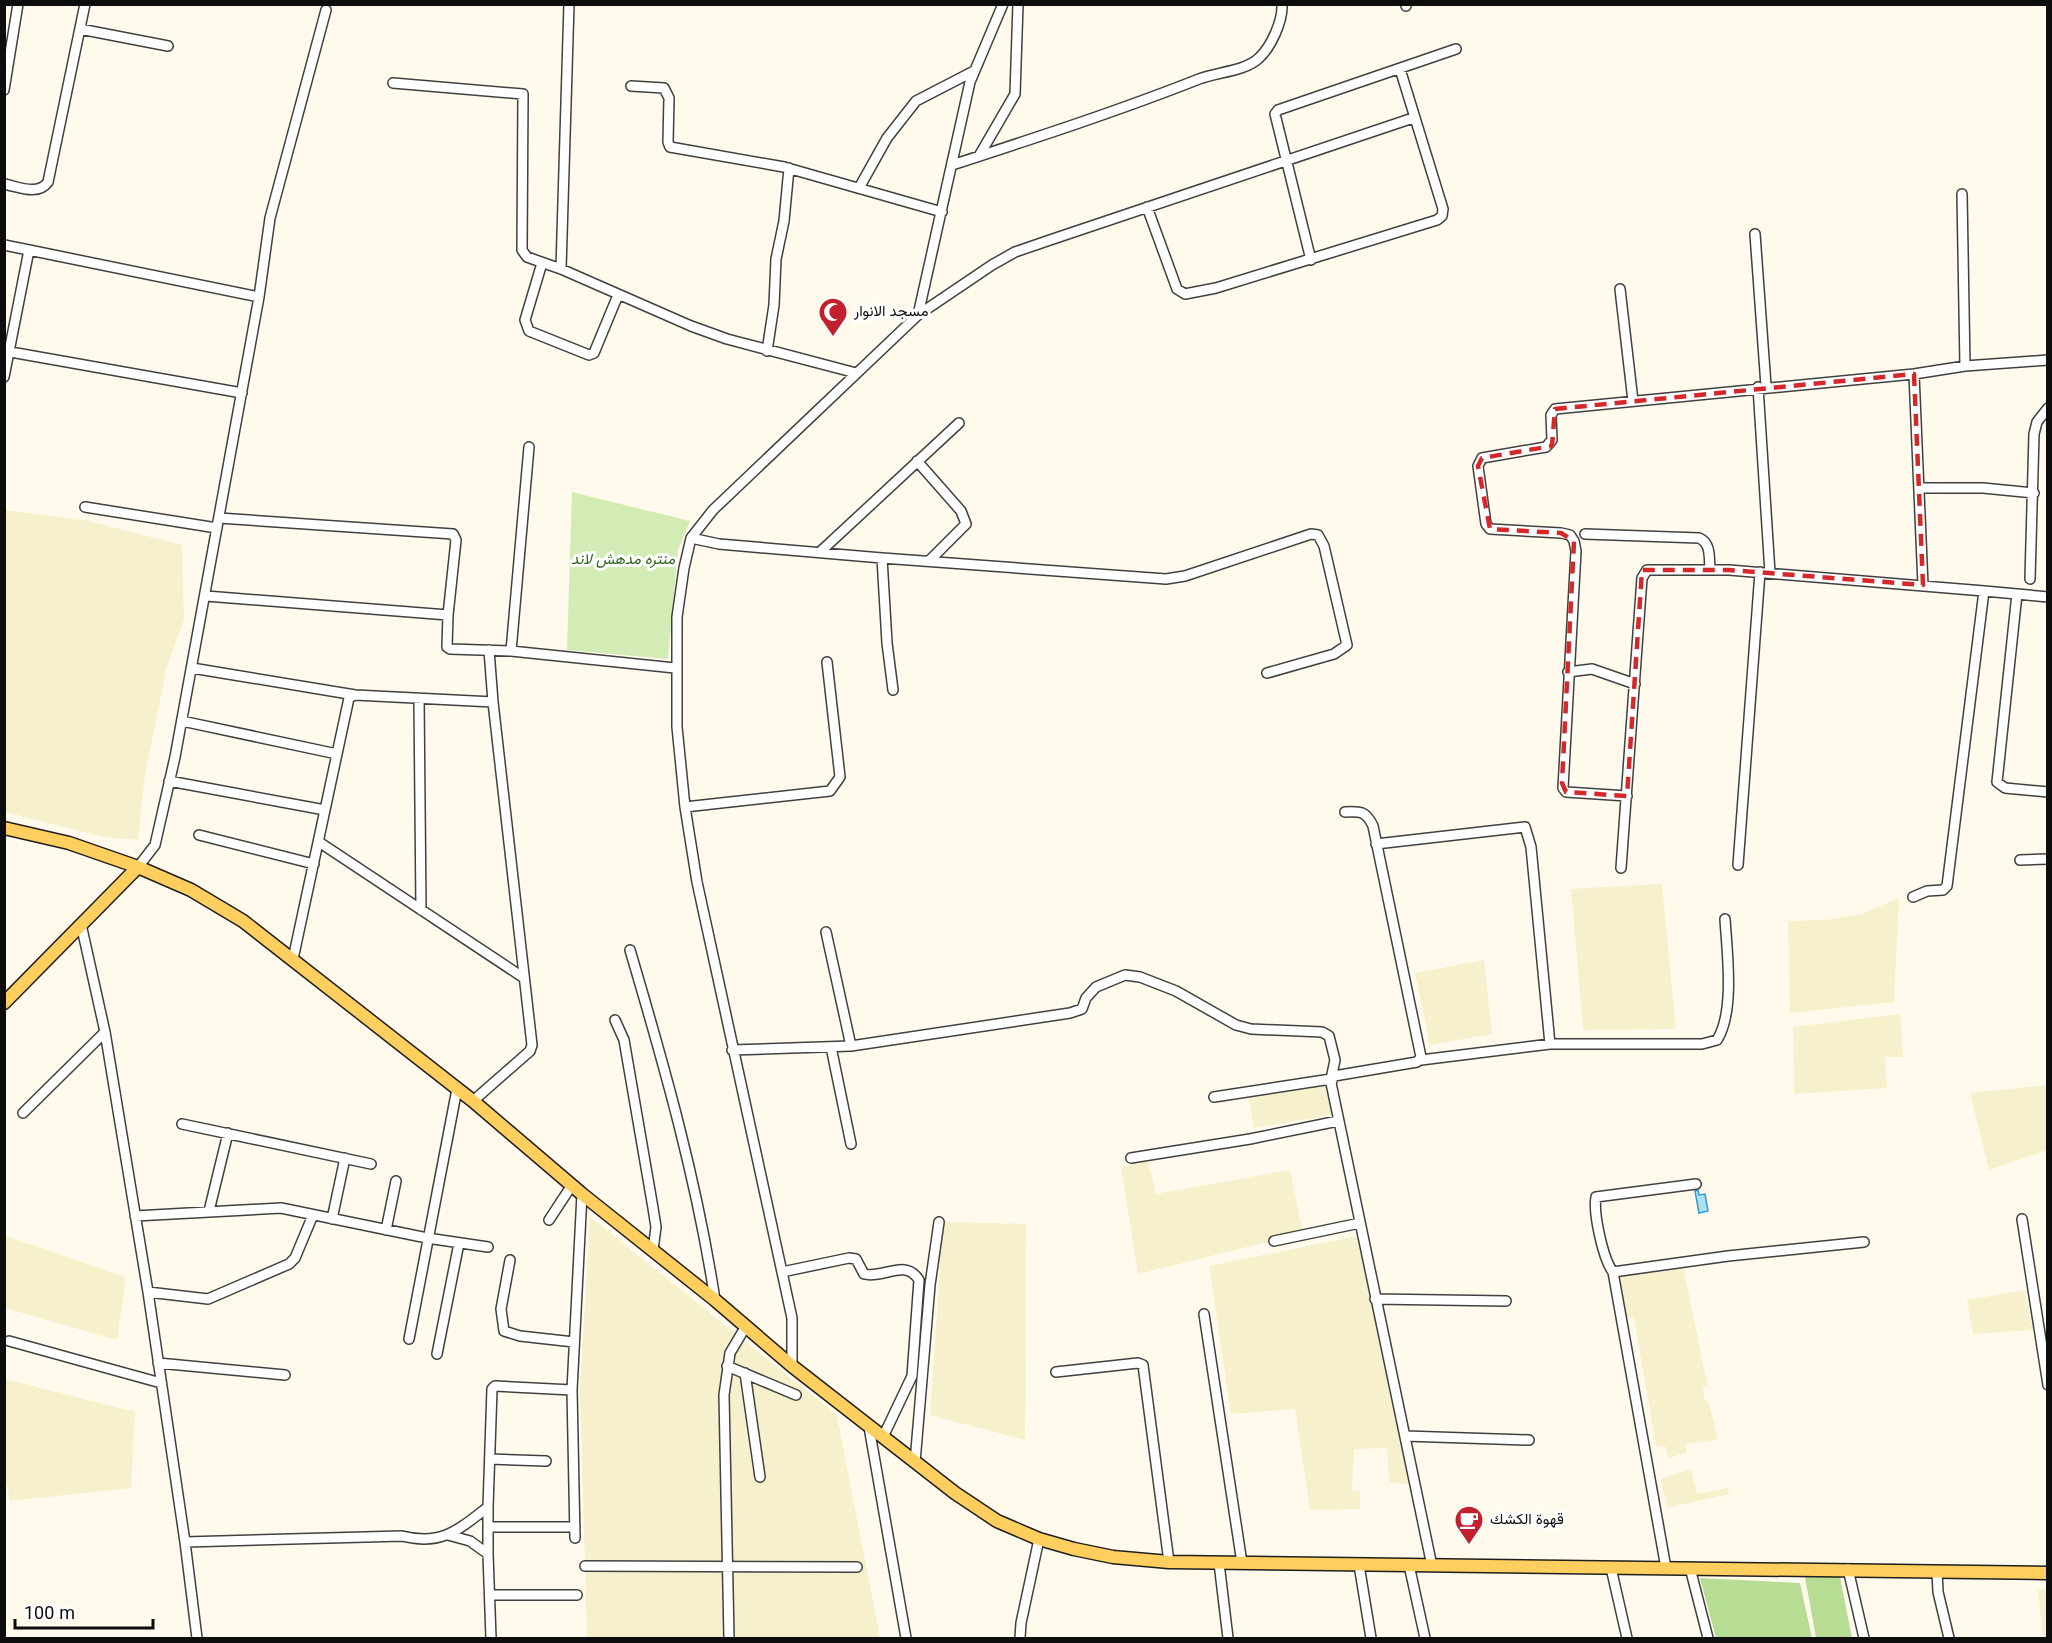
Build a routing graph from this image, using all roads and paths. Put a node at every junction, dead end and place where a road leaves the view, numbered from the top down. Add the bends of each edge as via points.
1 (18, 4) edge
2 (85, 4) edge
3 (569, 4) edge
4 (1003, 4) edge
5 (1018, 4) edge
6 (1282, 4) edge
7 (326, 10) dead end
8 (80, 29) junction
9 (168, 46) dead end
10 (1456, 49) dead end
11 (1400, 69) junction
12 (974, 70) junction
13 (393, 83) dead end
14 (631, 86) dead end
15 (4, 90) edge
16 (1413, 118) junction
17 (979, 156) junction
18 (1284, 159) junction
19 (952, 165) junction
20 (789, 168) junction
21 (4, 184) edge
22 (859, 188) junction
23 (1962, 194) dead end
24 (1147, 207) junction
25 (942, 212) junction
26 (1755, 234) dead end
27 (4, 245) edge
28 (29, 250) junction
29 (1311, 260) junction
30 (542, 263) junction
31 (561, 269) junction
32 (1620, 290) dead end
33 (618, 295) junction
34 (259, 297) junction
35 (918, 315) junction
36 (7, 351) edge
37 (768, 351) junction
38 (2048, 360) edge
39 (1965, 366) junction
40 (856, 373) junction
41 (1914, 374) junction
42 (4, 377) edge
43 (1762, 387) junction
44 (242, 393) junction
45 (1633, 401) junction
46 (2048, 408) edge
47 (959, 423) dead end
48 (529, 447) dead end
49 (917, 461) junction
50 (1920, 488) junction
51 (2034, 493) junction
52 (85, 507) dead end
53 (218, 523) junction
54 (1585, 534) dead end
55 (691, 538) junction
56 (820, 552) junction
57 (882, 558) junction
58 (929, 561) junction
59 (1710, 569) junction
60 (1765, 573) junction
61 (2030, 579) dead end
62 (1923, 585) junction
63 (1984, 591) junction
64 (2017, 594) junction
65 (206, 596) junction
66 (2048, 597) edge
67 (448, 615) junction
68 (489, 650) junction
69 (511, 651) junction
70 (827, 662) dead end
71 (192, 668) junction
72 (675, 668) junction
73 (1568, 672) junction
74 (1267, 673) dead end
75 (1635, 684) junction
76 (893, 690) dead end
77 (355, 695) junction
78 (419, 699) junction
79 (493, 702) junction
80 (182, 721) junction
81 (337, 754) junction
82 (169, 781) junction
83 (2048, 792) edge
84 (1627, 796) junction
85 (685, 807) junction
86 (325, 810) junction
87 (1345, 812) dead end
88 (4, 828) edge
89 (199, 835) dead end
90 (318, 842) junction
91 (1377, 844) junction
92 (2048, 859) edge
93 (2020, 860) dead end
94 (314, 864) junction
95 (1738, 865) dead end
96 (138, 867) junction
97 (1621, 868) dead end
98 (1913, 897) dead end
99 (422, 910) junction
100 (1725, 919) dead end
101 (81, 924) junction
102 (825, 932) dead end
103 (630, 950) dead end
104 (293, 959) junction
105 (524, 978) junction
106 (4, 1003) edge
107 (615, 1020) dead end
108 (105, 1032) junction
109 (1550, 1044) junction
110 (850, 1046) junction
111 (831, 1047) junction
112 (732, 1050) junction
113 (1421, 1060) junction
114 (1331, 1078) junction
115 (457, 1089) junction
116 (1214, 1097) dead end
117 (473, 1101) junction
118 (23, 1113) dead end
119 (1338, 1121) junction
120 (182, 1124) dead end
121 (228, 1133) junction
122 (851, 1144) dead end
123 (345, 1158) junction
124 (1131, 1158) dead end
125 (371, 1164) dead end
126 (396, 1181) dead end
127 (1696, 1184) dead end
128 (572, 1185) junction
129 (582, 1194) junction
130 (209, 1211) junction
131 (313, 1215) junction
132 (135, 1216) junction
133 (332, 1219) junction
134 (2022, 1219) dead end
135 (549, 1220) dead end
136 (939, 1222) dead end
137 (1360, 1223) junction
138 (386, 1230) junction
139 (427, 1238) junction
140 (1274, 1241) dead end
141 (1864, 1242) dead end
142 (459, 1243) junction
143 (488, 1247) dead end
144 (653, 1250) junction
145 (510, 1260) dead end
146 (782, 1272) junction
147 (1612, 1272) junction
148 (148, 1292) junction
149 (1375, 1299) junction
150 (716, 1300) junction
151 (1506, 1301) dead end
152 (1204, 1314) dead end
153 (746, 1326) junction
154 (408, 1339) dead end
155 (9, 1341) dead end
156 (574, 1342) junction
157 (437, 1354) dead end
158 (158, 1363) junction
159 (726, 1365) junction
160 (792, 1366) junction
161 (1056, 1372) dead end
162 (745, 1373) junction
163 (285, 1376) dead end
164 (161, 1383) junction
165 (2048, 1385) edge
166 (572, 1390) junction
167 (796, 1395) dead end
168 (869, 1427) junction
169 (1405, 1436) junction
170 (883, 1437) junction
171 (1529, 1440) dead end
172 (490, 1460) junction
173 (546, 1461) dead end
174 (915, 1462) junction
175 (760, 1477) dead end
176 (488, 1507) junction
177 (488, 1527) junction
178 (575, 1527) junction
179 (448, 1535) junction
180 (575, 1538) dead end
181 (1039, 1539) junction
182 (185, 1542) junction
183 (488, 1554) junction
184 (1169, 1562) junction
185 (1219, 1563) junction
186 (1242, 1563) junction
187 (1359, 1565) junction
188 (1409, 1565) junction
189 (585, 1566) dead end
190 (1432, 1566) junction
191 (727, 1567) junction
192 (857, 1567) dead end
193 (1611, 1568) junction
194 (1666, 1568) junction
195 (1690, 1568) junction
196 (1848, 1569) junction
197 (1937, 1571) junction
198 (2048, 1574) edge
199 (490, 1595) junction
200 (577, 1595) dead end
201 (197, 1638) edge
202 (491, 1638) edge
203 (729, 1638) edge
204 (906, 1638) edge
205 (1020, 1638) edge
206 (1228, 1638) edge
207 (1371, 1638) edge
208 (1425, 1638) edge
209 (1627, 1638) edge
210 (1708, 1638) edge
211 (1864, 1638) edge
212 (1949, 1638) edge

1 - 15 street
2 - 8 street
3 - 31 street
4 - 12 street
5 - 17 street via 1015,94
6 - 17 street via 1283,15 1275,32 1260,58 1251,64
7 - 34 street via 270,218
8 - 9 street
8 - 21 street via 48,182 36,190
10 - 11 street
11 - 16 street
11 - 18 street via 1278,110 1275,118
12 - 19 street
12 - 22 street via 916,101 887,138
13 - 30 street via 523,93 520,241 527,257
14 - 20 street via 661,86 667,93 670,147
16 - 18 street
16 - 29 street via 1442,216
17 - 19 street
18 - 24 street
18 - 29 street
19 - 25 street
20 - 22 street
20 - 37 street
22 - 25 street
23 - 39 street
24 - 29 street via 1180,293 1193,294
24 - 35 street via 1015,252
25 - 35 street
26 - 43 street
27 - 28 street
28 - 34 street
28 - 36 street
30 - 31 street
30 - 33 street via 525,320 529,331 589,355 594,353
31 - 33 street
32 - 45 street
33 - 37 street via 691,326
34 - 44 street
35 - 40 street
36 - 42 street
36 - 44 street
37 - 40 street
38 - 39 street
39 - 41 street
40 - 55 street via 713,510
41 - 43 street
41 - 50 street
43 - 45 street
43 - 60 street
44 - 53 street
45 - 73 street via 1555,409 1551,415 1552,440 1546,447 1491,455 1479,461 1486,524 1490,529 1561,533 1574,541
46 - 51 street via 2037,422 2034,434
47 - 49 street
48 - 69 street
49 - 56 street
49 - 58 street via 961,512 966,524
50 - 51 street
50 - 62 street
51 - 61 street
52 - 53 street
53 - 65 street
53 - 67 street via 453,534 456,540
54 - 59 street via 1699,538 1708,546
55 - 56 street
55 - 72 street via 677,617
56 - 57 street
57 - 58 street
57 - 76 street
58 - 74 street via 1166,579 1317,535 1324,546 1347,645 1334,654
59 - 60 street
59 - 75 street via 1666,568 1643,573
60 - 62 street
60 - 95 street
62 - 63 street
63 - 64 street
63 - 98 street via 1947,886
64 - 66 street
64 - 83 street via 1997,782 2005,788
65 - 67 street
65 - 71 street
67 - 68 street via 447,647
68 - 69 street
68 - 79 street
69 - 72 street
70 - 85 street via 840,777 837,785 830,791
71 - 77 street
71 - 80 street
72 - 85 street
73 - 75 street via 1592,669
73 - 84 street via 1563,788 1566,792
75 - 84 street
77 - 78 street
77 - 81 street via 347,704
78 - 79 street
78 - 99 street
79 - 105 street
80 - 81 street
80 - 82 street
81 - 86 street
82 - 86 street
82 - 96 street via 155,845
84 - 97 street
85 - 112 street
86 - 90 street
87 - 91 street via 1362,811 1369,816
88 - 96 main road via 69,843
89 - 94 street
90 - 94 street
90 - 99 street
91 - 109 street via 1525,826 1534,871
91 - 113 street
92 - 93 street
94 - 104 street
96 - 101 main road
96 - 104 main road via 191,890 243,921
99 - 105 street
100 - 109 street via 1725,1022 1717,1040 1702,1044
101 - 106 main road
101 - 108 street
102 - 110 street
103 - 150 street via 661,1056 707,1244
104 - 115 main road
105 - 117 street via 531,1048
107 - 144 street via 624,1040 653,1208
108 - 118 street
108 - 132 street
109 - 113 street
110 - 111 street
110 - 114 street via 1070,1013 1082,1009 1096,987 1125,975 1140,977 1196,1000 1236,1025 1322,1032 1329,1036 1333,1046 1335,1066
111 - 112 street
111 - 122 street
112 - 146 street
113 - 114 street
114 - 116 street
114 - 119 street
115 - 117 main road
115 - 139 street
117 - 128 main road
119 - 124 street
119 - 137 street
120 - 121 street
121 - 123 street
121 - 130 street
123 - 125 street
123 - 133 street
126 - 138 street
127 - 147 street via 1596,1197 1602,1241
128 - 129 main road
128 - 135 street
129 - 144 main road
129 - 156 street
130 - 131 street via 272,1208
130 - 132 street
131 - 133 street
131 - 148 street via 289,1264 208,1299
132 - 148 street
133 - 138 street
134 - 165 street
136 - 174 street
137 - 140 street
137 - 149 street
138 - 139 street
139 - 142 street
139 - 154 street
141 - 147 street
142 - 143 street
142 - 157 street
144 - 150 main road
145 - 156 street via 501,1310 504,1331
146 - 160 street via 792,1318
146 - 170 street via 849,1258 856,1259 864,1274 905,1269 914,1272 919,1280 912,1376
147 - 194 street
148 - 158 street
149 - 151 street
149 - 169 street
150 - 153 main road
152 - 186 street
153 - 159 street
153 - 160 main road
155 - 164 street
156 - 166 street
158 - 163 street
158 - 164 street
159 - 162 street
159 - 191 street via 723,1405
160 - 168 main road
161 - 184 street via 1143,1365
162 - 167 street
162 - 175 street
164 - 182 street
166 - 172 street via 495,1386 491,1393
166 - 178 street
168 - 170 main road
168 - 204 street
169 - 171 street
169 - 190 street
170 - 174 main road
172 - 173 street
172 - 176 street
174 - 181 main road via 997,1521
176 - 177 street
176 - 179 street
177 - 178 street
177 - 183 street
178 - 180 street
179 - 182 street via 435,1540 402,1536
179 - 183 street via 470,1541
181 - 184 main road via 1113,1557
181 - 205 street
182 - 201 street
183 - 199 street
184 - 185 main road
185 - 186 main road
185 - 206 street
186 - 187 main road
187 - 188 main road
187 - 207 street
188 - 190 main road
188 - 208 street
189 - 191 street
190 - 193 main road
191 - 192 street
191 - 203 street
193 - 194 main road
193 - 209 street
194 - 195 main road
195 - 196 main road
195 - 210 street
196 - 197 main road
196 - 211 street
197 - 198 main road
197 - 212 street
199 - 200 street
199 - 202 street

